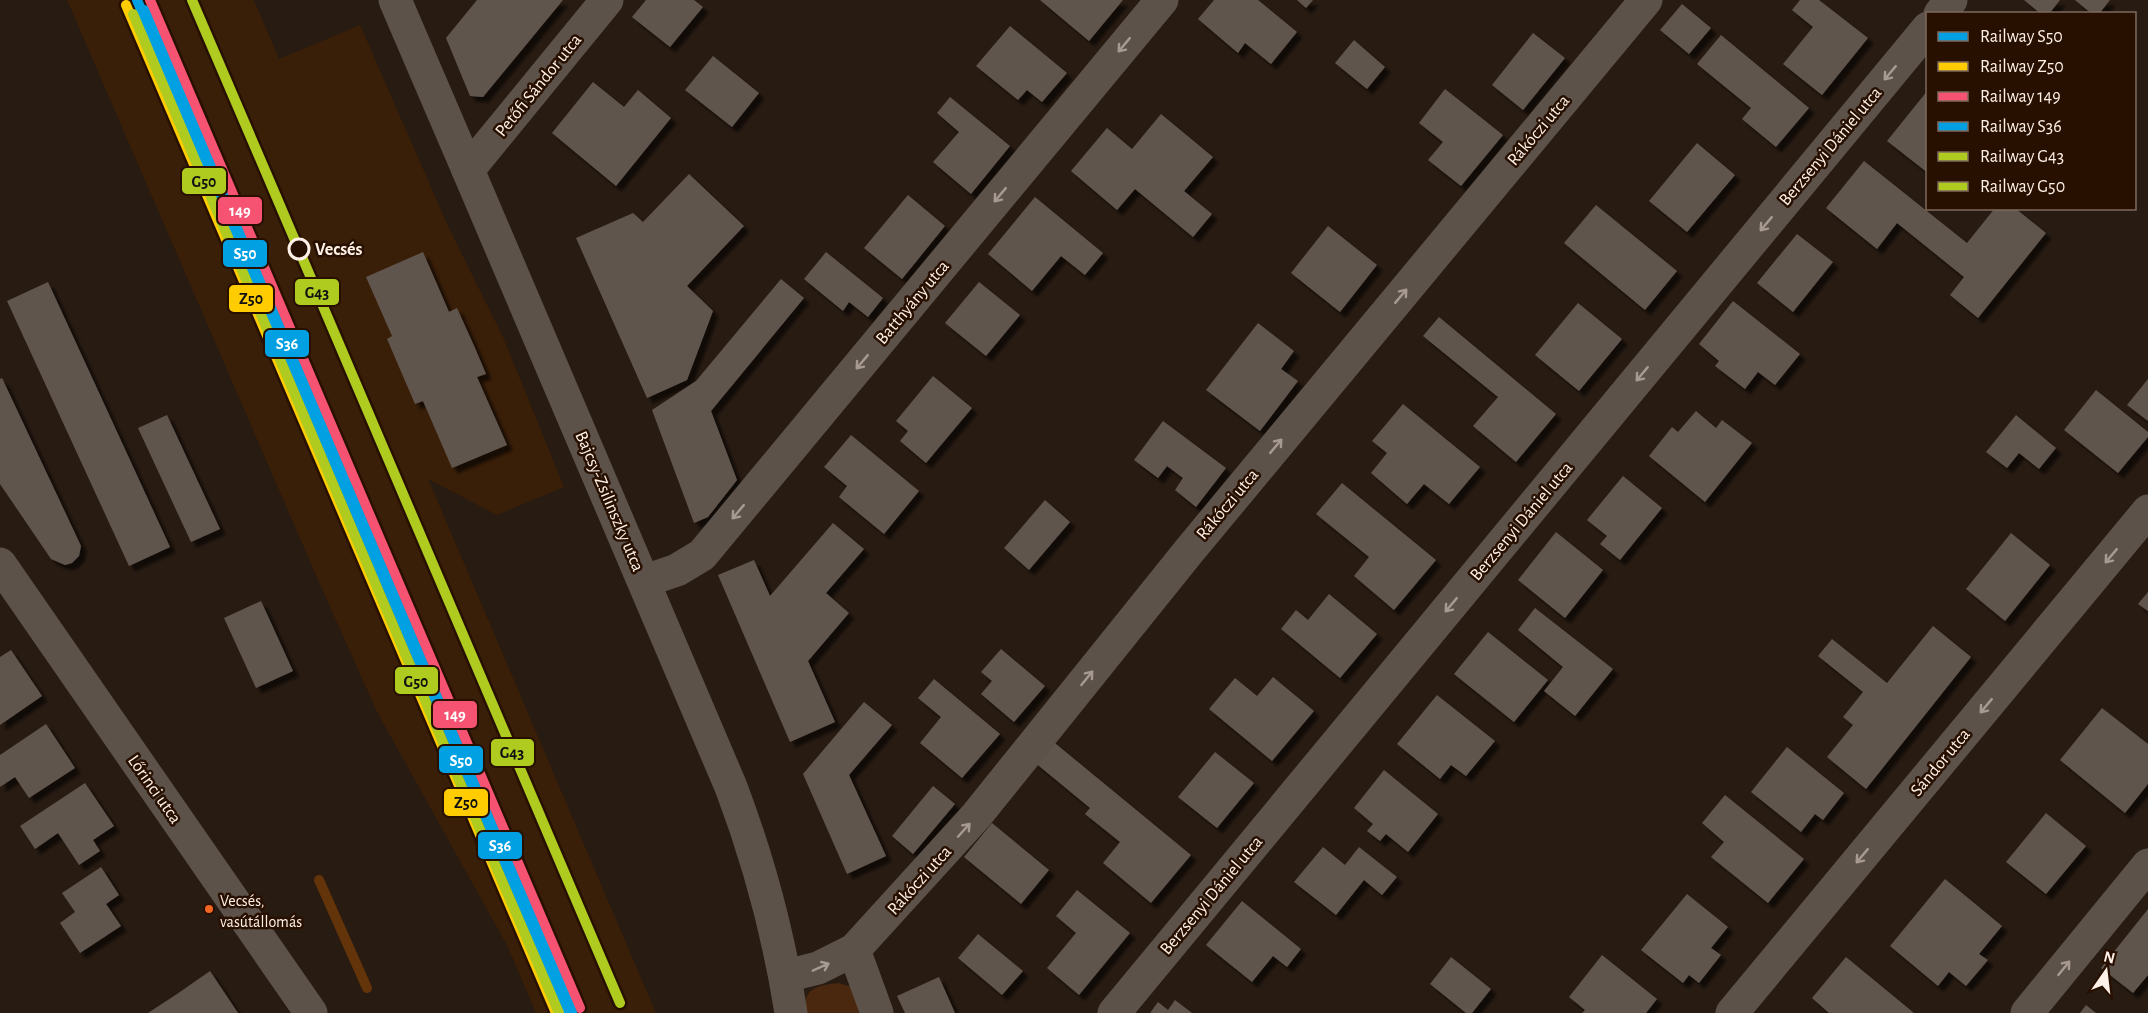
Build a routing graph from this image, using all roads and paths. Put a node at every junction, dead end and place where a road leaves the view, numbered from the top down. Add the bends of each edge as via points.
1 (396, 0) edge
2 (607, 0) edge
3 (1162, 0) edge
4 (1646, 0) edge
5 (1951, 0) edge
6 (1942, 12) edge
7 (1926, 30) edge
8 (468, 170) junction
9 (2148, 511) edge
10 (0, 564) edge
11 (645, 581) junction
12 (2148, 865) edge
13 (854, 950) junction
14 (786, 976) junction
15 (311, 1013) edge
16 (791, 1013) edge
17 (877, 1013) edge
18 (1114, 1013) edge
19 (1732, 1013) edge
20 (2027, 1013) edge

1 - 8 street, Bajcsy-Zsilinszky utca
2 - 8 street, Petőfi Sándor utca
3 -> 11 street, Batthyány utca via 702,555 677,570
13 -> 4 street, Rákóczi utca via 976,816 1189,551
5 - 6 street
7 -> 18 street, Berzsenyi Dániel utca
8 - 11 street, Bajcsy-Zsilinszky utca
9 -> 19 street, Sándor utca
10 - 15 street, Lőrinci utca
11 - 14 street, Bajcsy-Zsilinszky utca via 752,841
20 -> 12 street
14 -> 13 street, Rákóczi utca via 818,968
13 - 17 street
14 - 16 street, Bajcsy-Zsilinszky utca

